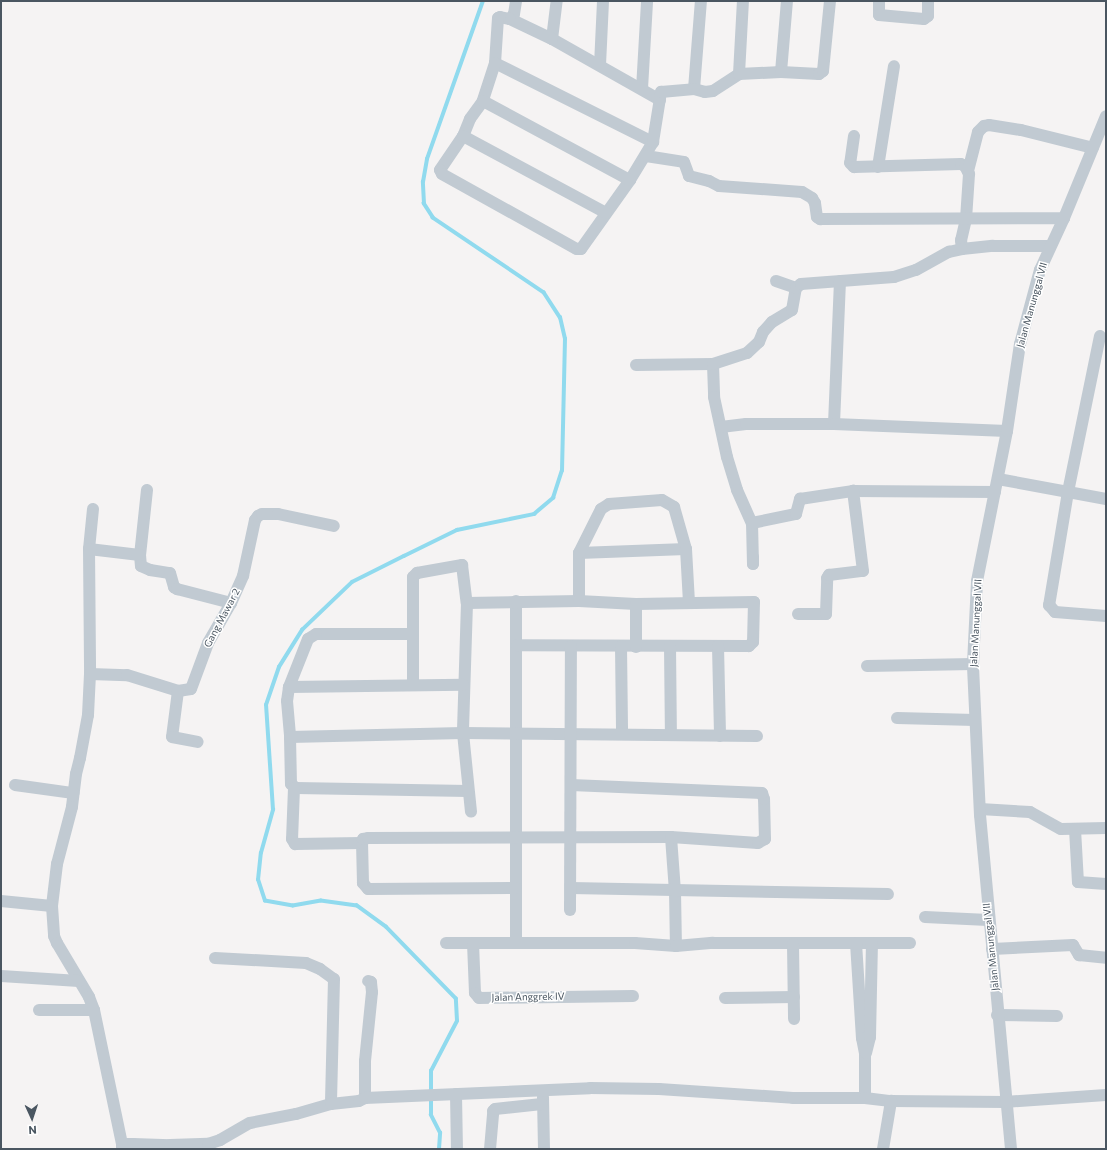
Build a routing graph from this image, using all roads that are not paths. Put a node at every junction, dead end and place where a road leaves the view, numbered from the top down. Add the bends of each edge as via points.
1 (516, 1) edge
2 (556, 1) edge
3 (603, 1) edge
4 (647, 1) edge
5 (701, 1) edge
6 (743, 1) edge
7 (787, 1) edge
8 (830, 1) edge
9 (879, 1) edge
10 (928, 1) edge
11 (510, 19) junction
12 (552, 39) junction
13 (495, 64) junction
14 (600, 65) junction
15 (894, 66) dead end
16 (781, 72) junction
17 (739, 74) junction
18 (642, 89) junction
19 (694, 89) junction
20 (661, 96) junction
21 (482, 101) junction
22 (1106, 116) edge
23 (463, 136) junction
24 (854, 136) dead end
25 (653, 142) junction
26 (1093, 148) junction
27 (646, 156) junction
28 (878, 167) junction
29 (968, 170) junction
30 (630, 180) junction
31 (606, 213) junction
32 (1064, 218) junction
33 (966, 219) junction
34 (1050, 246) junction
35 (962, 249) junction
36 (776, 281) dead end
37 (840, 281) junction
38 (796, 288) junction
39 (1100, 336) dead end
40 (713, 364) junction
41 (636, 365) dead end
42 (834, 424) junction
43 (721, 427) junction
44 (1007, 431) junction
45 (998, 479) junction
46 (147, 490) dead end
47 (853, 491) junction
48 (995, 492) junction
49 (1068, 492) junction
50 (1106, 499) edge
51 (93, 509) dead end
52 (752, 522) junction
53 (334, 526) dead end
54 (89, 549) junction
55 (686, 549) junction
56 (579, 553) junction
57 (140, 555) junction
58 (753, 557) dead end
59 (516, 601) junction
60 (579, 601) junction
61 (231, 603) junction
62 (467, 603) junction
63 (689, 603) junction
64 (636, 604) junction
65 (798, 614) dead end
66 (1106, 616) edge
67 (412, 634) junction
68 (517, 645) junction
69 (571, 646) junction
70 (621, 646) junction
71 (670, 646) junction
72 (718, 646) junction
73 (636, 647) junction
74 (973, 664) junction
75 (867, 666) dead end
76 (90, 674) junction
77 (463, 684) junction
78 (412, 685) junction
79 (289, 687) junction
80 (178, 691) junction
81 (897, 718) dead end
82 (975, 720) junction
83 (463, 733) junction
84 (571, 733) junction
85 (516, 734) junction
86 (622, 734) junction
87 (671, 735) junction
88 (720, 736) junction
89 (757, 736) dead end
90 (290, 737) junction
91 (198, 742) dead end
92 (15, 785) dead end
93 (571, 785) junction
94 (294, 788) junction
95 (468, 791) junction
96 (73, 793) junction
97 (980, 809) junction
98 (471, 812) dead end
99 (1106, 828) edge
100 (1075, 829) junction
101 (517, 836) junction
102 (572, 837) junction
103 (671, 837) junction
104 (362, 843) junction
105 (1106, 884) edge
106 (516, 888) junction
107 (571, 888) junction
108 (675, 891) junction
109 (888, 894) dead end
110 (1, 901) edge
111 (52, 906) junction
112 (570, 910) dead end
113 (925, 918) dead end
114 (988, 920) junction
115 (446, 943) dead end
116 (474, 943) junction
117 (516, 943) junction
118 (856, 943) junction
119 (872, 943) junction
120 (910, 943) dead end
121 (793, 944) junction
122 (676, 946) junction
123 (992, 949) junction
124 (215, 958) dead end
125 (1106, 958) edge
126 (1, 976) edge
127 (79, 981) junction
128 (368, 981) dead end
129 (633, 996) dead end
130 (794, 997) junction
131 (725, 998) dead end
132 (39, 1010) dead end
133 (94, 1010) junction
134 (998, 1015) junction
135 (1057, 1016) dead end
136 (794, 1019) dead end
137 (865, 1054) junction
138 (544, 1090) junction
139 (456, 1094) junction
140 (1106, 1095) edge
141 (365, 1098) junction
142 (865, 1098) junction
143 (891, 1101) junction
144 (1006, 1102) junction
145 (331, 1104) junction
146 (542, 1104) junction
147 (122, 1147) edge
148 (457, 1149) edge
149 (490, 1149) edge
150 (544, 1149) edge
151 (883, 1149) edge
152 (1011, 1149) edge

1 - 11 street via 514,14
2 - 12 street
3 - 14 street
4 - 18 street
5 - 19 street
6 - 17 street
7 - 16 street
8 - 16 street via 823,71 817,75
9 - 10 street via 879,15 924,19 928,16
11 - 12 street
11 - 13 street via 498,18
12 - 14 street
13 - 21 street
13 - 25 street
14 - 18 street
15 - 28 street
16 - 17 street
17 - 19 street via 713,91
18 - 20 street
19 - 20 street
20 - 25 street
21 - 23 street
21 - 30 street
22 - 26 street, Jalan Manunggal VII
23 - 31 street
23 - 31 street via 440,169 441,173 577,249 583,247
24 - 28 street via 850,166
25 - 27 street
26 - 29 street via 1021,130 984,126 978,132
26 - 32 street, Jalan Manunggal VII
27 - 30 street
27 - 33 street via 684,162 689,176 719,186 802,192 812,198 817,217 820,219
28 - 29 street via 961,164
29 - 33 street
30 - 31 street
32 - 33 street
32 - 34 street, Jalan Manunggal VII
33 - 35 street via 961,240
34 - 35 street
34 - 44 street, Jalan Manunggal VII via 1040,270 1020,344
35 - 37 street via 949,252 899,276
36 - 38 street
37 - 38 street via 801,284
37 - 42 street
38 - 40 street via 792,310 772,322 753,348 747,353
39 - 49 street
40 - 41 street
40 - 43 street via 714,396
42 - 43 street via 746,424
42 - 44 street
43 - 52 street via 737,490
44 - 45 street, Jalan Manunggal VII
45 - 48 street, Jalan Manunggal VII
45 - 49 street
46 - 57 street
47 - 48 street
47 - 52 street via 801,499 796,514
47 - 65 street via 863,570 829,574 826,614
48 - 74 street, Jalan Manunggal VII via 979,567
49 - 50 street
49 - 66 street via 1049,605 1056,612
51 - 54 street
52 - 58 street via 753,564
53 - 61 street, Gang Mawar 2 via 278,514 258,516 243,576
54 - 57 street
54 - 76 street
55 - 56 street
55 - 56 street via 674,507 662,500 606,505 598,515
55 - 63 street
56 - 60 street
57 - 61 street via 141,566 170,573 177,589
59 - 60 street
59 - 62 street
59 - 68 street
60 - 64 street
61 - 80 street, Gang Mawar 2 via 208,643 191,689
62 - 67 street via 462,565 415,574 412,580
62 - 77 street
63 - 64 street
63 - 72 street via 754,602 751,645
64 - 73 street
67 - 78 street
67 - 79 street via 313,635 306,641
68 - 69 street
68 - 85 street
69 - 70 street
69 - 84 street
70 - 73 street
70 - 86 street
71 - 72 street
71 - 73 street
71 - 87 street
72 - 88 street
74 - 75 street
74 - 82 street, Jalan Manunggal VII
76 - 80 street via 127,674
76 - 96 street via 88,715
77 - 78 street
77 - 83 street
78 - 79 street
79 - 90 street via 287,704
80 - 91 street via 172,737
81 - 82 street
82 - 97 street, Jalan Manunggal VII
83 - 85 street
83 - 90 street
83 - 95 street
84 - 85 street
84 - 86 street
84 - 93 street
85 - 101 street
86 - 87 street
87 - 88 street
88 - 89 street
90 - 94 street via 291,781
92 - 96 street
93 - 102 street
93 - 103 street via 759,792 763,796 766,837 763,842
94 - 95 street
94 - 104 street via 292,839 295,844
95 - 98 street
96 - 111 street via 72,807 57,864
97 - 100 street via 1030,812 1054,827
97 - 114 street, Jalan Manunggal VII
99 - 100 street
100 - 105 street via 1078,882
101 - 102 street
101 - 104 street via 368,838 363,839
101 - 106 street
102 - 103 street
102 - 107 street
103 - 108 street
104 - 106 street via 362,883 368,889
106 - 117 street
107 - 108 street
107 - 112 street
108 - 109 street
108 - 122 street
110 - 111 street
111 - 127 street via 54,936
113 - 114 street
114 - 123 street, Jalan Manunggal VII
115 - 116 street
116 - 117 street
116 - 129 street, Jalan Anggrek IV via 475,994 480,998
117 - 122 street via 635,943
118 - 119 street
118 - 121 street
118 - 137 street
119 - 120 street
119 - 137 street via 870,1038
121 - 122 street via 713,943
121 - 130 street
123 - 125 street via 1073,945 1079,955
123 - 134 street, Jalan Manunggal VII
124 - 145 street via 306,963 325,971 334,979
126 - 127 street
127 - 133 street
128 - 141 street via 373,986 364,1061
130 - 131 street
130 - 136 street
132 - 133 street
133 - 147 street
134 - 135 street
134 - 144 street, Jalan Manunggal VII
137 - 142 street
138 - 139 street
138 - 142 street via 653,1089 800,1098
138 - 146 street
139 - 141 street
139 - 148 street
140 - 144 street
141 - 145 street
142 - 143 street
143 - 144 street
143 - 151 street
144 - 152 street, Jalan Manunggal VII
145 - 147 street via 250,1123 208,1144
146 - 149 street via 495,1109
146 - 150 street

